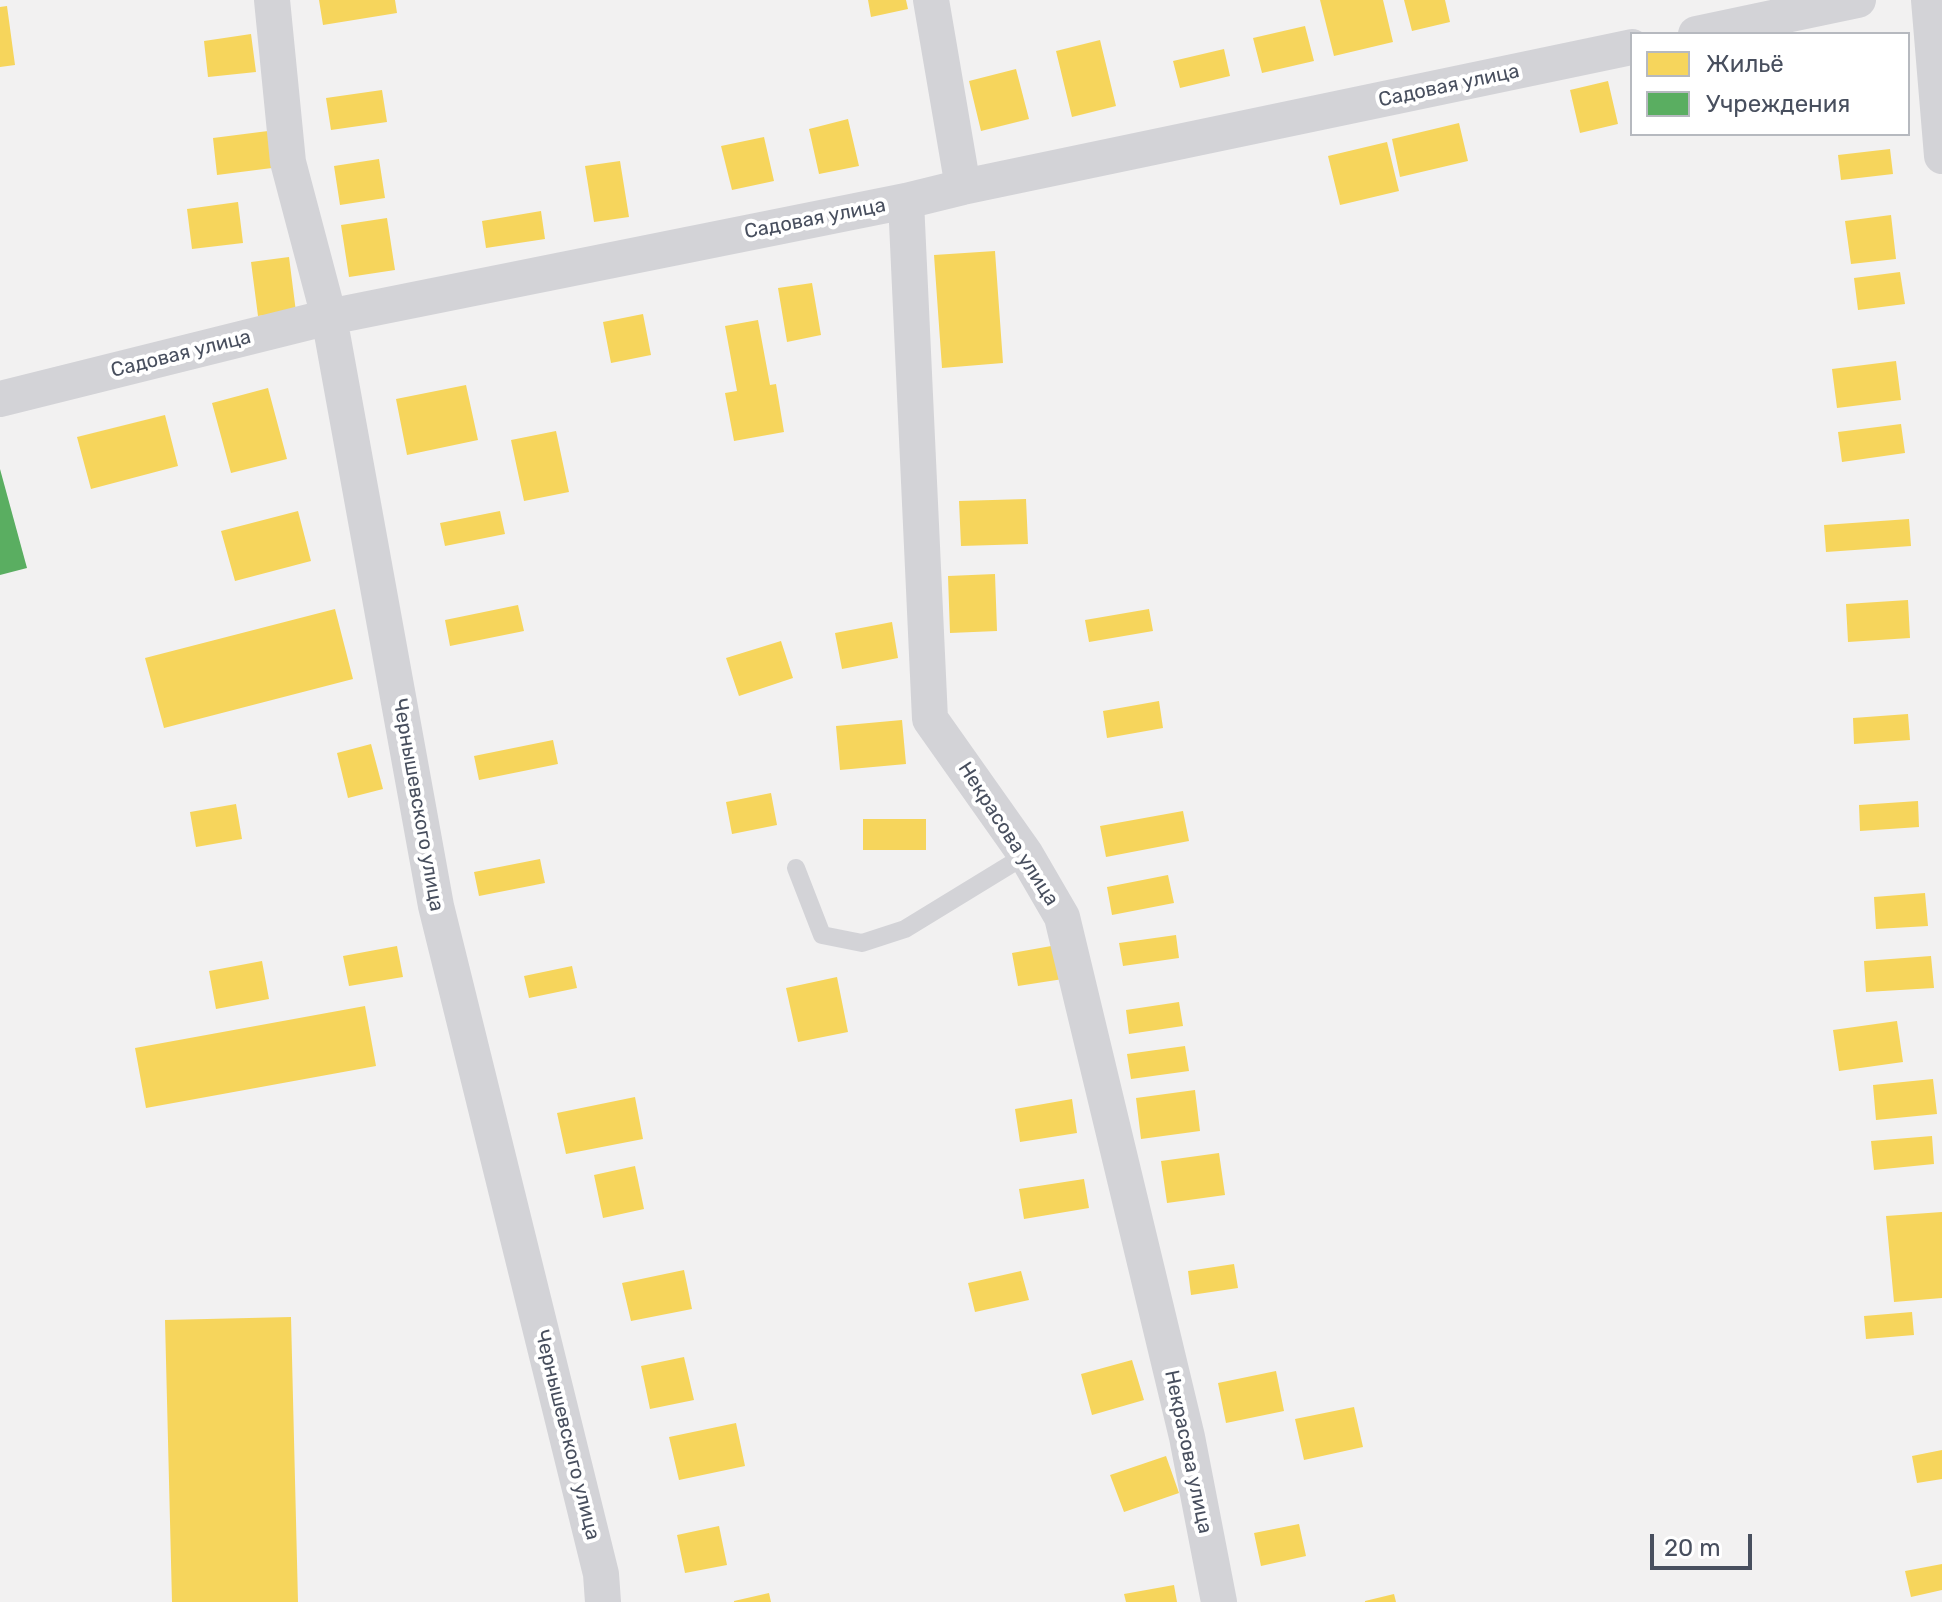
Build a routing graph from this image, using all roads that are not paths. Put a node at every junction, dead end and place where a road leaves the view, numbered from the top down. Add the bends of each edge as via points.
1 (272, 0) edge
2 (931, 0) edge
3 (1858, 0) edge
4 (1929, 0) edge
5 (1706, 32) edge
6 (1630, 47) edge
7 (1942, 156) edge
8 (963, 187) junction
9 (906, 201) junction
10 (329, 317) junction
11 (0, 399) edge
12 (1026, 855) junction
13 (796, 868) dead end
14 (603, 1602) edge
15 (1219, 1602) edge

1 - 10 street, Чернышевского улица via 288,162
2 - 8 street
3 - 5 street
4 - 7 street
6 - 8 street, Садовая улица
8 - 9 street, Садовая улица
9 - 10 street, Садовая улица
9 - 12 street, Некрасова улица via 930,719
10 - 11 street, Садовая улица
10 - 14 street, Чернышевского улица via 436,906 601,1574
12 - 13 lane via 905,929 862,943 822,935
12 - 15 street, Некрасова улица via 1062,917 1187,1437

